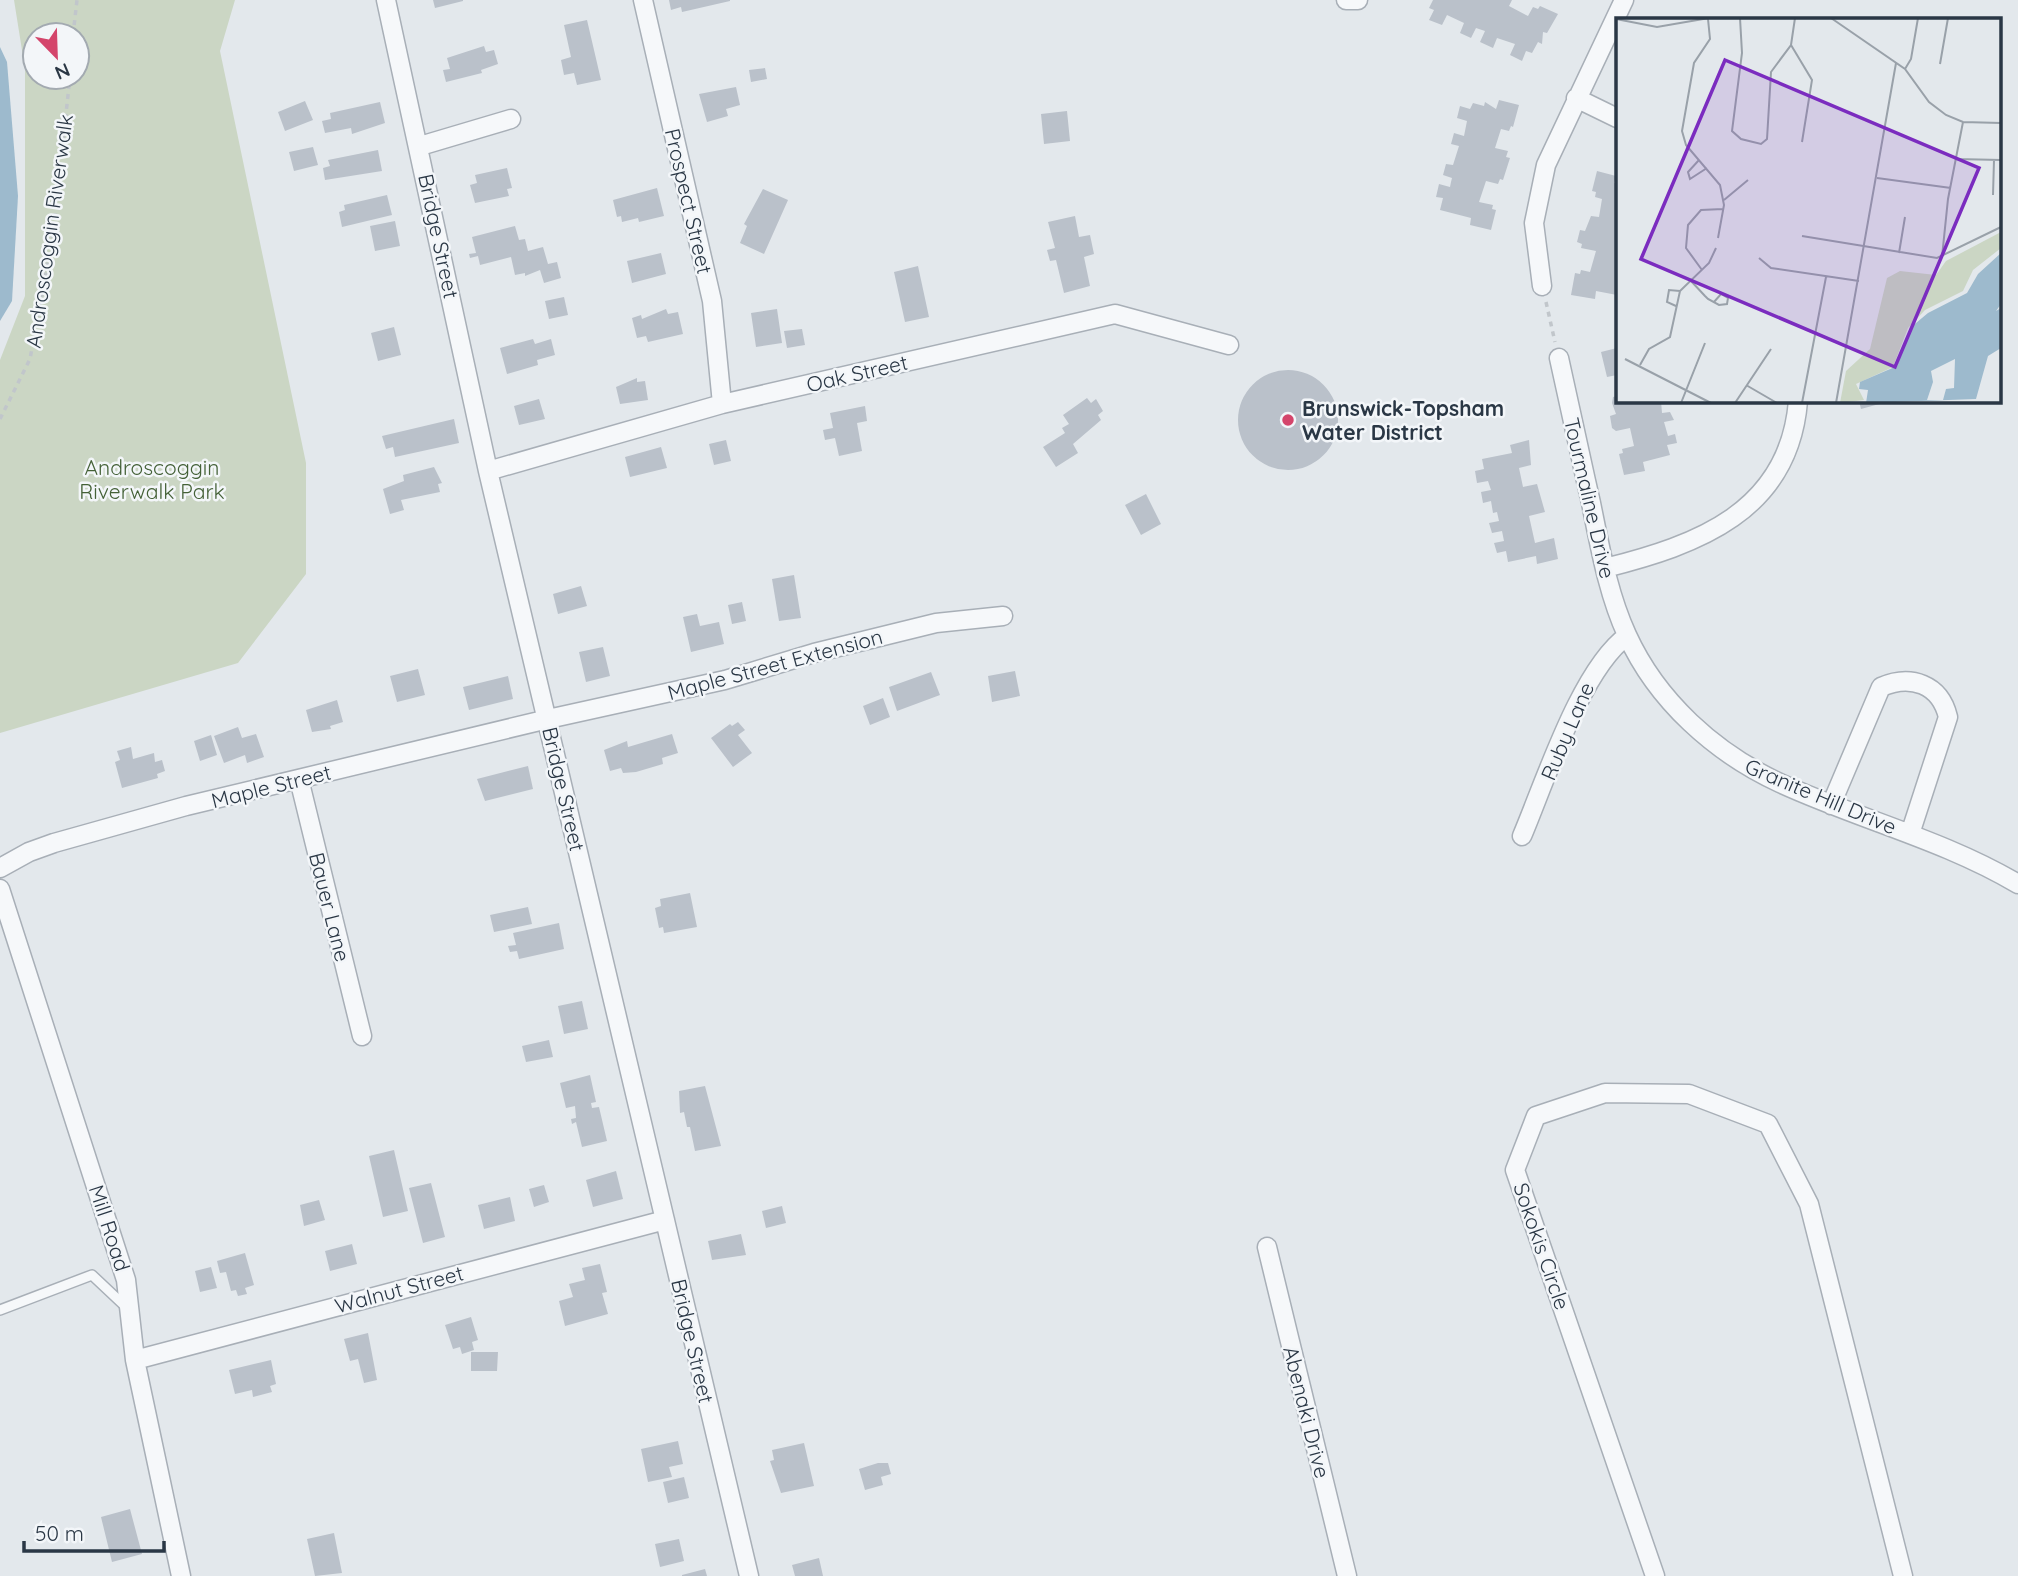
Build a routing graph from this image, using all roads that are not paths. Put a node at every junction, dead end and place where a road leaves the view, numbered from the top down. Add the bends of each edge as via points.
1 (386, 0) edge
2 (643, 0) edge
3 (1346, 0) edge
4 (1358, 0) edge
5 (1624, 0) edge
6 (1576, 98) junction
7 (1616, 118) edge
8 (512, 119) dead end
9 (420, 146) junction
10 (1542, 286) road end
11 (1229, 345) dead end
12 (1559, 358) road end
13 (1798, 402) edge
14 (722, 404) junction
15 (488, 471) junction
16 (1605, 568) junction
17 (1003, 616) dead end
18 (1627, 636) junction
19 (548, 719) junction
20 (299, 779) junction
21 (1831, 805) junction
22 (1910, 834) junction
23 (1522, 836) dead end
24 (0, 868) edge
25 (2018, 884) edge
26 (0, 890) edge
27 (362, 1036) dead end
28 (665, 1220) junction
29 (1267, 1247) dead end
30 (0, 1310) edge
31 (132, 1313) junction
32 (135, 1360) junction
33 (176, 1574) edge
34 (749, 1576) edge
35 (1346, 1576) edge
36 (1655, 1576) edge
37 (1903, 1576) edge

1 - 9 street, Bridge Street
2 - 14 street, Prospect Street via 712,301
3 - 4 street
5 - 6 street
6 - 7 street
6 - 10 street via 1546,165 1534,223
8 - 9 street
9 - 15 street, Bridge Street
11 - 14 street, Oak Street via 1115,314
12 - 16 street, Tourmaline Drive
13 - 16 street via 1783,459 1754,500 1735,517 1686,545
14 - 15 street, Oak Street
15 - 19 street, Bridge Street
16 - 18 street, Tourmaline Drive
17 - 19 street, Maple Street Extension via 936,623 724,680
18 - 21 street, Granite Hill Drive via 1651,678 1693,726 1733,757
18 - 23 street, Ruby Lane via 1591,675
19 - 20 street, Maple Street
19 - 28 street, Bridge Street
20 - 24 street, Maple Street via 54,843
20 - 27 street, Bauer Lane
21 - 22 street, Granite Hill Drive
21 - 22 street via 1881,687 1895,681 1916,681 1944,702 1948,717
22 - 25 street, Granite Hill Drive via 1988,866
26 - 31 street, Mill Road via 126,1280
28 - 32 street, Walnut Street
28 - 34 street, Bridge Street
29 - 35 street, Abenaki Drive
30 - 31 lane via 92,1275
31 - 32 street, Mill Road
32 - 33 street, Mill Road
36 - 37 street, Sokokis Circle via 1515,1170 1536,1116 1605,1093 1689,1094 1768,1124 1809,1204

